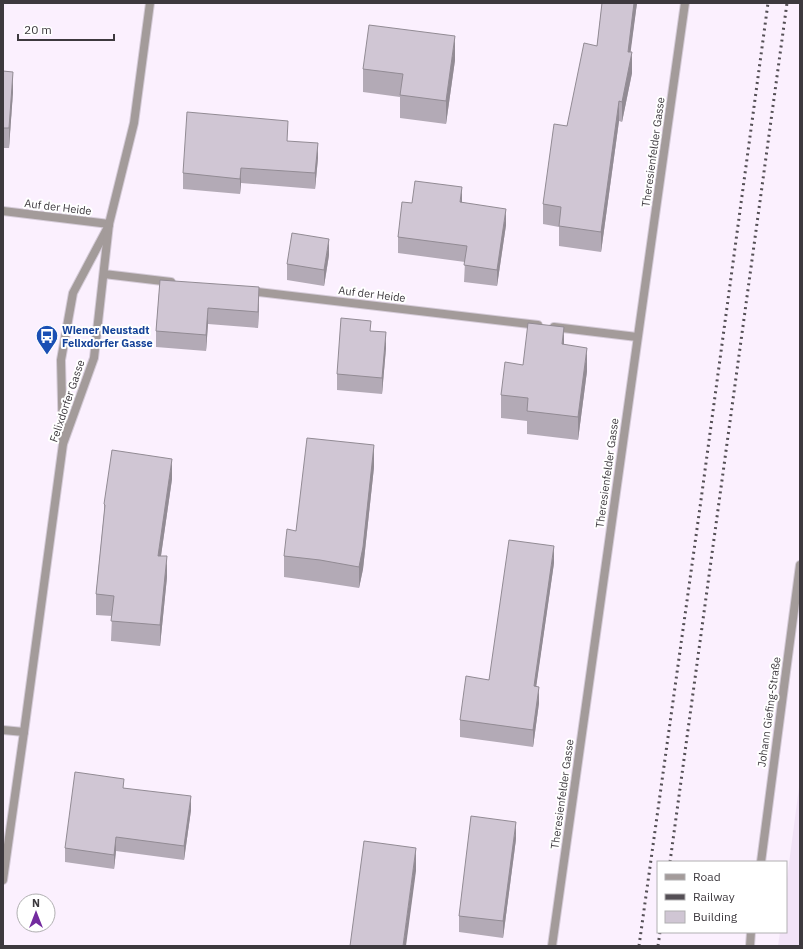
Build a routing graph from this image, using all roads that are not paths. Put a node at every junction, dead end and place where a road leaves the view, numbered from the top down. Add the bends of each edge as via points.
1 (150, 3) edge
2 (685, 3) edge
3 (3, 211) edge
4 (109, 224) junction
5 (104, 274) junction
6 (182, 283) edge
7 (245, 290) edge
8 (637, 337) junction
9 (63, 444) junction
10 (800, 565) edge
11 (3, 730) edge
12 (24, 732) junction
13 (761, 861) edge
14 (3, 880) edge
15 (751, 933) edge
16 (552, 946) edge
17 (750, 946) edge

1 - 4 street, Felixdorfer Gasse via 134,123
2 - 8 street, Theresienfelder Gasse
3 - 4 street, Auf der Heide
4 - 5 street, Felixdorfer Gasse
4 - 9 street via 73,293 61,360
5 - 6 street
5 - 9 street, Felixdorfer Gasse via 94,358
7 - 8 street, Auf der Heide
8 - 16 street, Theresienfelder Gasse
9 - 12 street, Felixdorfer Gasse
10 - 13 street, Johann Giefing-Straße
11 - 12 street
12 - 14 street, Felixdorfer Gasse
15 - 17 street

